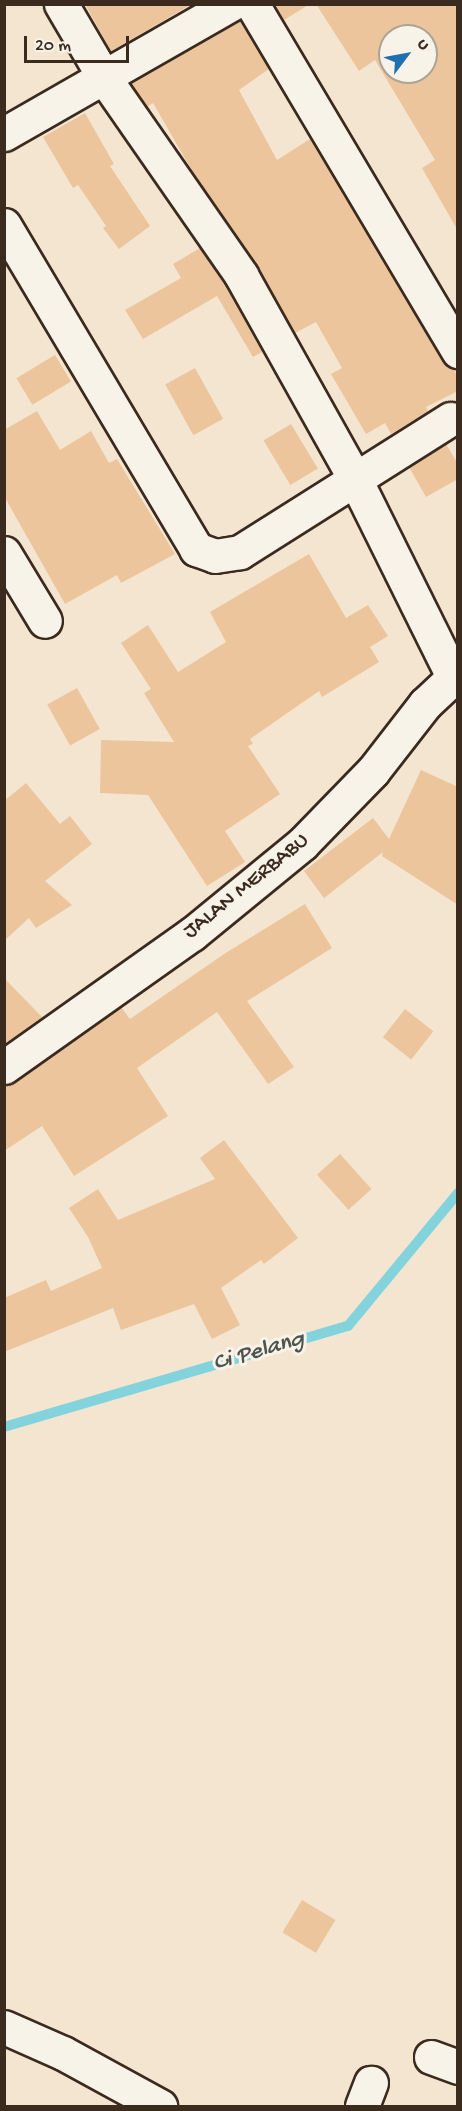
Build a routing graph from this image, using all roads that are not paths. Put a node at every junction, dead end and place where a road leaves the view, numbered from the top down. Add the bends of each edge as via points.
1 (61, 4) edge
2 (231, 4) edge
3 (252, 4) edge
4 (105, 79) junction
5 (4, 134) edge
6 (4, 225) edge
7 (458, 351) edge
8 (450, 419) dead end
9 (355, 479) junction
10 (4, 553) edge
11 (45, 621) dead end
12 (455, 674) edge
13 (4, 1067) edge
14 (4, 2027) edge
15 (160, 2106) edge

1 - 4 street
2 - 4 street
3 - 7 street
4 - 5 street
4 - 9 street via 241,275
6 - 9 street via 196,549 215,556 240,552
8 - 9 street
9 - 12 street
10 - 11 street
12 - 13 street, JALAN MERBABU via 425,704 373,771 302,844 192,934
14 - 15 street via 63,2053

